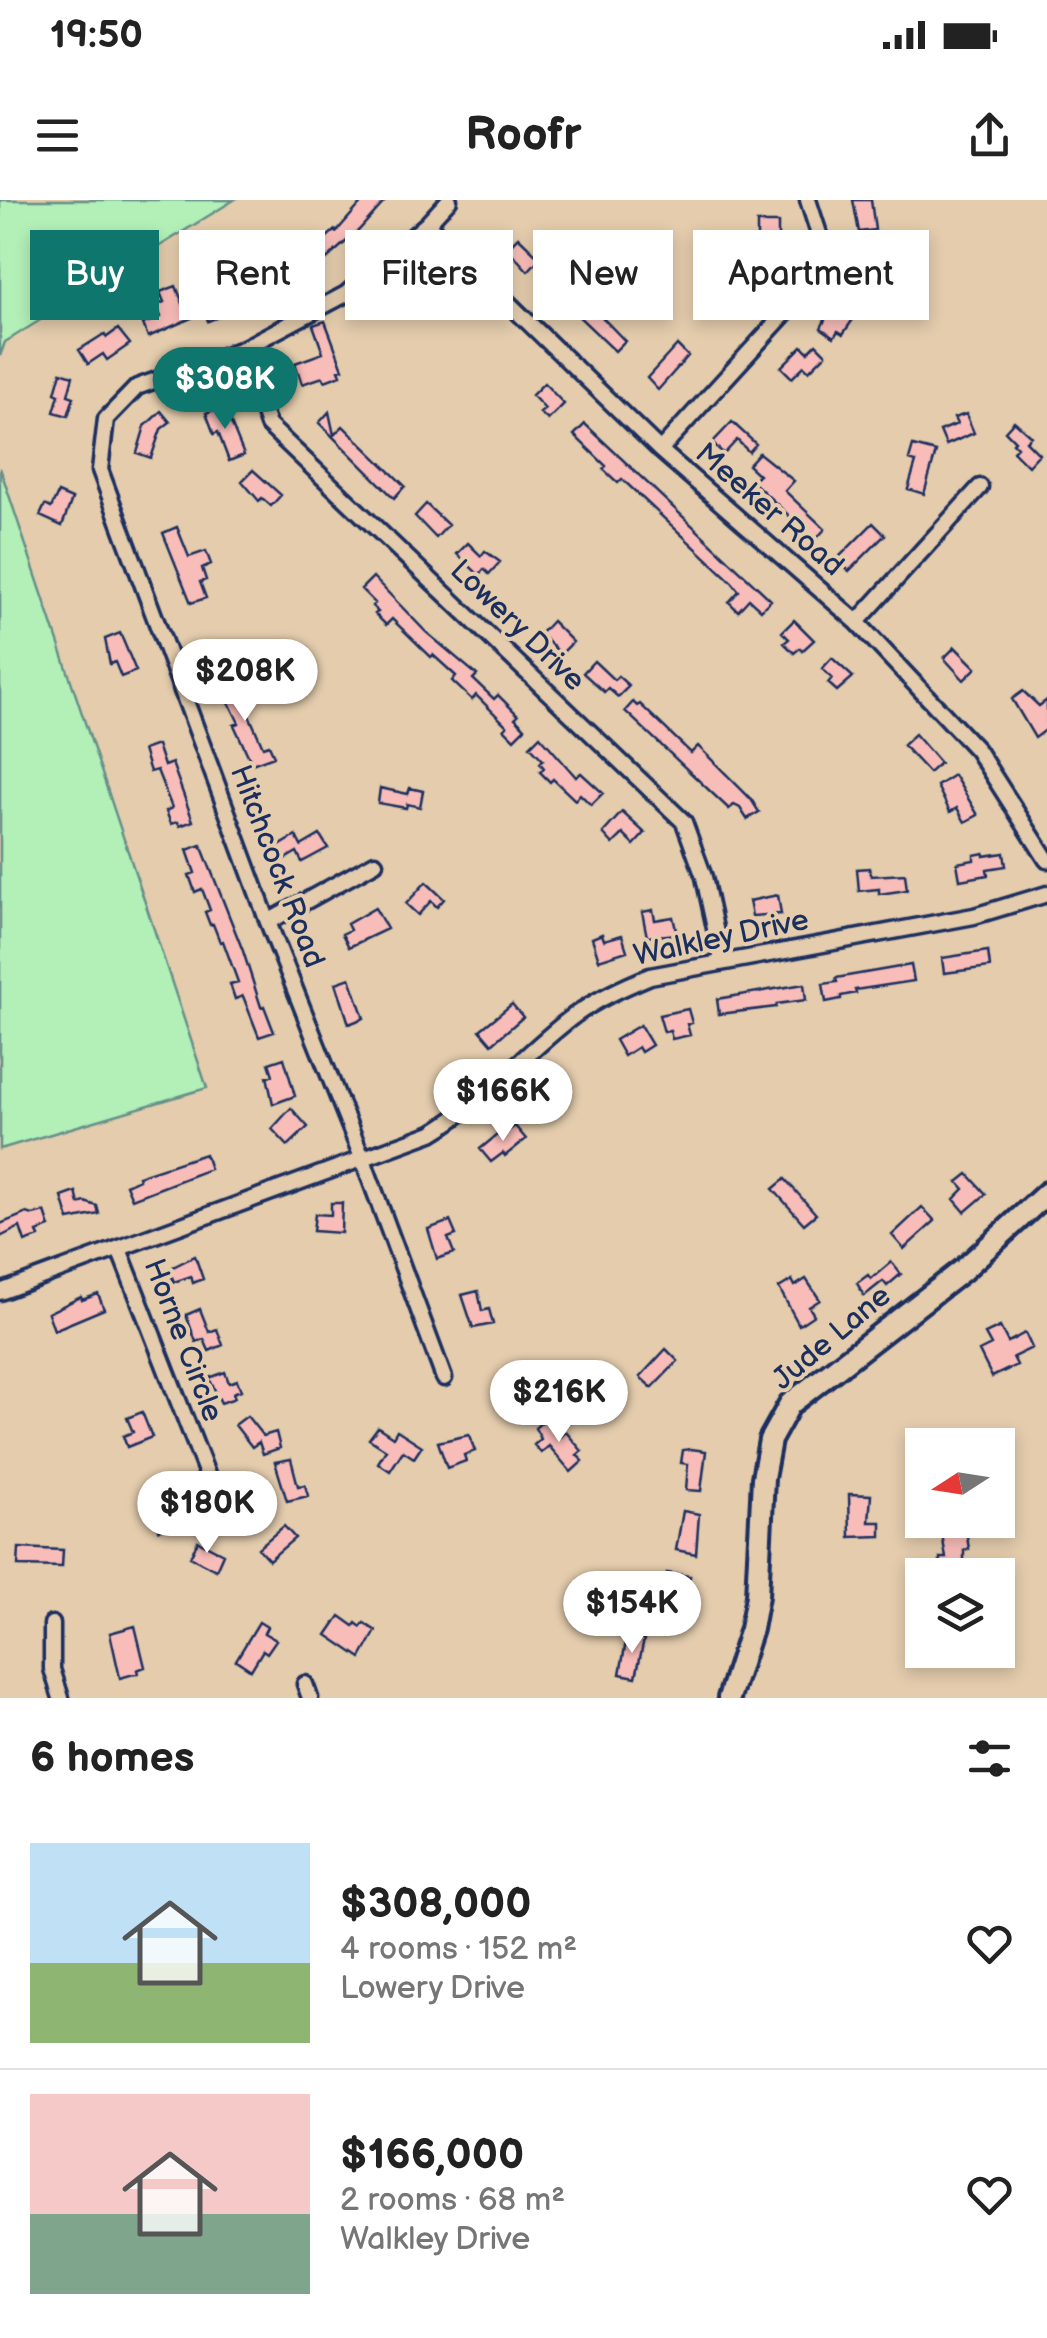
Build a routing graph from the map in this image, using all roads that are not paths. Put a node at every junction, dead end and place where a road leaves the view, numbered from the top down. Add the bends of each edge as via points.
1 (449, 200) edge
2 (808, 200) edge
3 (427, 224) junction
4 (242, 348) junction
5 (660, 450) junction
6 (980, 486) dead end
7 (857, 622) junction
8 (1047, 860) edge
9 (375, 863) dead end
10 (1047, 894) edge
11 (268, 922) junction
12 (722, 960) junction
13 (363, 1160) junction
14 (1047, 1194) edge
15 (119, 1248) junction
16 (0, 1292) edge
17 (444, 1378) dead end
18 (230, 1501) dead end
19 (52, 1624) dead end
20 (61, 1698) edge
21 (730, 1698) edge

1 - 3 street, Hitchcock Road
2 - 5 street via 821,240 799,298
3 - 4 street, Hitchcock Road via 346,294
3 - 5 street, Meeker Road
4 - 11 street, Hitchcock Road via 137,387 106,419 100,470
4 - 12 street, Lowery Drive via 268,424 684,822
5 - 7 street, Meeker Road
6 - 7 street
7 - 8 street, Meeker Road via 977,750
9 - 11 street
10 - 12 street, Walkley Drive via 974,916
11 - 13 street, Hitchcock Road
12 - 13 street, Walkley Drive via 615,990 574,1016 460,1117
13 - 15 street, Walkley Drive
13 - 17 street, Hitchcock Road
14 - 21 street, Jude Lane via 963,1270 790,1404 770,1440 757,1596
15 - 16 street, Walkley Drive
15 - 18 street, Horne Circle via 210,1482
19 - 20 street via 52,1669

